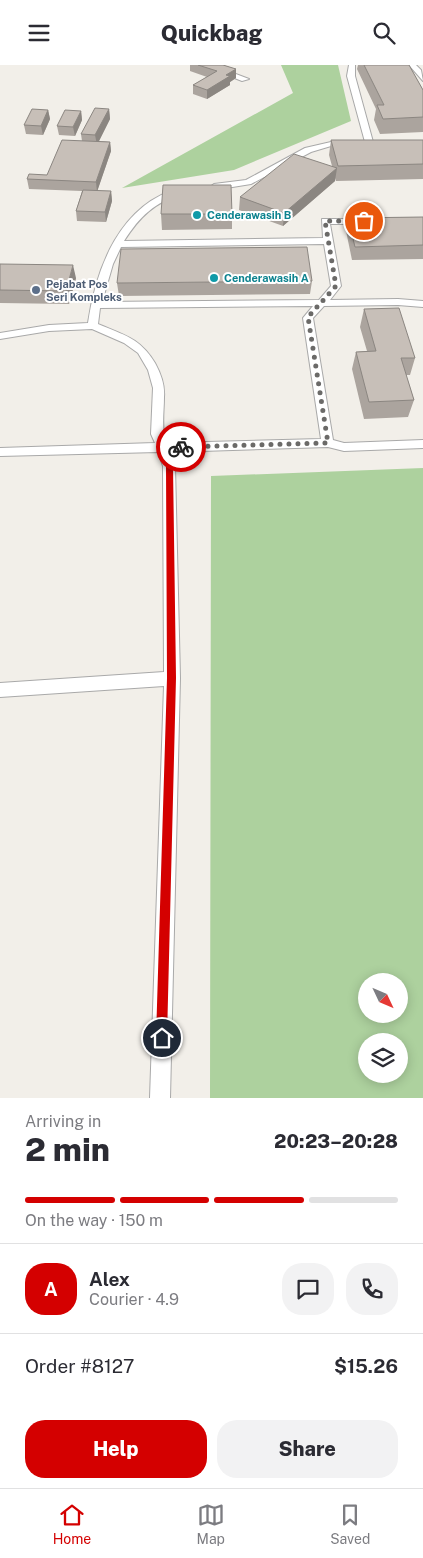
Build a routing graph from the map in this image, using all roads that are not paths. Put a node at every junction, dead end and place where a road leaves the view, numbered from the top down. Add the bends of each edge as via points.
1 (205, 65) edge
2 (352, 65) edge
3 (412, 65) edge
4 (245, 79) dead end
5 (423, 79) edge
6 (204, 188) edge
7 (188, 190) edge
8 (374, 221) edge
9 (328, 241) junction
10 (117, 244) junction
11 (322, 303) junction
12 (423, 304) edge
13 (94, 305) junction
14 (93, 326) junction
15 (0, 336) edge
16 (328, 443) junction
17 (423, 444) edge
18 (161, 447) junction
19 (0, 452) edge
20 (172, 678) junction
21 (0, 690) edge
22 (160, 1098) edge

1 - 4 lane
2 - 6 lane via 351,76 373,142 331,144 308,150 248,182
3 - 5 lane
7 - 10 lane via 167,193 151,202
8 - 9 lane via 325,221
9 - 10 lane
9 - 11 lane via 336,286
10 - 13 lane
11 - 12 lane
11 - 13 lane
11 - 16 lane via 308,317
13 - 14 lane
14 - 15 lane via 49,328
14 - 18 lane via 128,341 142,351 154,370 159,388 157,434
16 - 17 lane via 344,447
16 - 18 lane
18 - 19 lane
18 - 20 lane via 170,466
20 - 21 lane
20 - 22 lane

